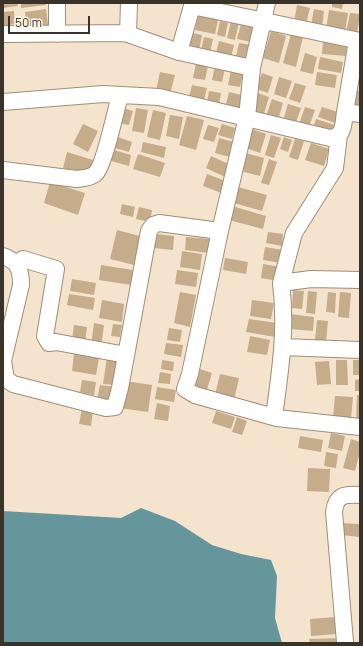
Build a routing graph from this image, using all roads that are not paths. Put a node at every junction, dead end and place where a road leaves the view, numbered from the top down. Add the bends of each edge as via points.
1 (57, 3) edge
2 (129, 3) edge
3 (267, 3) edge
4 (192, 5) edge
5 (263, 19) junction
6 (3, 34) edge
7 (57, 34) junction
8 (128, 34) junction
9 (358, 41) edge
10 (179, 52) junction
11 (252, 68) junction
12 (120, 95) junction
13 (3, 102) edge
14 (353, 113) edge
15 (247, 117) junction
16 (340, 135) junction
17 (3, 170) edge
18 (220, 232) junction
19 (3, 256) edge
20 (17, 264) junction
21 (360, 280) edge
22 (281, 283) junction
23 (6, 338) edge
24 (283, 347) junction
25 (360, 350) edge
26 (126, 355) junction
27 (274, 417) junction
28 (360, 427) edge
29 (360, 495) edge
30 (345, 642) dead end

1 - 7 street
2 - 8 street
3 - 5 street
4 - 5 street
4 - 10 street
5 - 9 street
5 - 11 street
6 - 7 street
7 - 8 street
8 - 10 street
9 - 14 street
10 - 11 street
11 - 15 street
12 - 13 street via 103,94
12 - 15 street via 159,97
12 - 17 street via 102,162 96,173 77,179
14 - 16 street
15 - 16 street via 330,138
15 - 18 street
16 - 22 street via 335,168 294,233
18 - 26 street via 160,223 153,225 149,231
18 - 27 street via 185,389 195,395
19 - 20 street
20 - 23 street via 21,285
20 - 26 street via 23,259 56,269 45,336 48,343 56,342
21 - 22 street via 311,279
22 - 24 street
23 - 26 street via 4,375 10,382 106,408 115,407
24 - 25 street
24 - 27 street
27 - 28 street
29 - 30 street via 341,496 335,502

